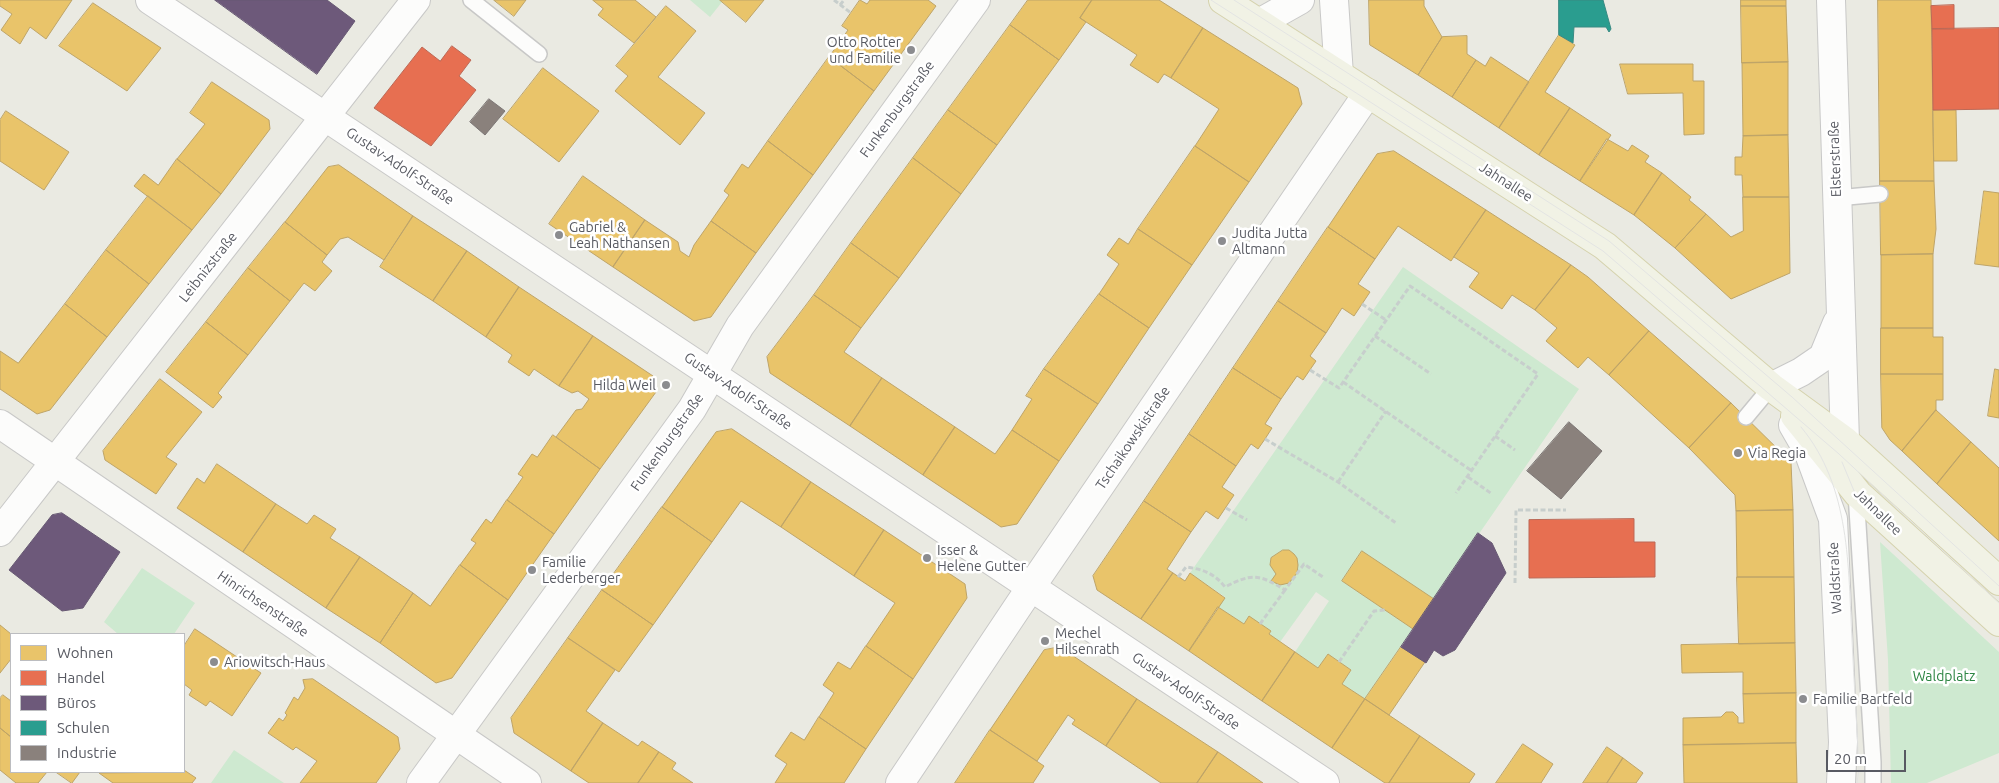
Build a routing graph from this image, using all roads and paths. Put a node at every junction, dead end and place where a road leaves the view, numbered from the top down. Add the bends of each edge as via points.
1 (150, 0) edge
2 (416, 0) edge
3 (471, 0) edge
4 (834, 0) edge
5 (844, 0) edge
6 (976, 0) edge
7 (1223, 0) edge
8 (1300, 0) edge
9 (1334, 0) edge
10 (1832, 0) edge
11 (840, 5) junction
12 (851, 13) dead end
13 (1259, 24) junction
14 (539, 54) dead end
15 (1339, 75) junction
16 (1368, 94) junction
17 (325, 116) junction
18 (1880, 194) dead end
19 (1837, 198) junction
20 (1362, 304) dead end
21 (1840, 318) junction
22 (1386, 320) junction
23 (1375, 336) junction
24 (1310, 370) dead end
25 (713, 374) junction
26 (1431, 374) dead end
27 (1343, 382) junction
28 (1771, 387) junction
29 (1386, 411) junction
30 (1746, 417) dead end
31 (0, 424) edge
32 (1495, 436) junction
33 (1265, 439) dead end
34 (1844, 441) junction
35 (1515, 450) dead end
36 (56, 461) junction
37 (1472, 471) junction
38 (1468, 477) junction
39 (1338, 482) junction
40 (1456, 493) dead end
41 (1492, 494) dead end
42 (1856, 495) junction
43 (1226, 508) dead end
44 (1566, 510) dead end
45 (1246, 520) dead end
46 (1396, 523) dead end
47 (0, 532) edge
48 (1178, 577) dead end
49 (1323, 577) dead end
50 (1999, 582) edge
51 (1515, 583) dead end
52 (1031, 587) junction
53 (1285, 590) junction
54 (1385, 610) dead end
55 (1999, 622) edge
56 (1260, 624) dead end
57 (1339, 662) dead end
58 (456, 735) junction
59 (421, 783) edge
60 (527, 783) edge
61 (900, 783) edge
62 (1324, 783) edge
63 (1841, 783) edge
64 (1873, 783) edge

1 - 17 street, Gustav-Adolf-Straße
2 - 17 street, Leibnizstraße
3 - 14 lane
4 - 11 path
5 - 11 path
6 - 25 street, Funkenburgstraße via 740,326
7 - 13 main road, Jahnallee
8 - 13 street
9 - 15 street
10 - 19 street, Elsterstraße
11 - 12 path
13 - 15 main road, Jahnallee
15 - 16 main road, Jahnallee
16 - 28 main road, Jahnallee via 1606,246
16 - 52 street, Tschaikowskistraße
17 - 25 street, Gustav-Adolf-Straße
17 - 36 street, Leibnizstraße
18 - 19 lane
19 - 21 street, Elsterstraße
20 - 22 path
21 - 28 street, Elsterstraße via 1824,357
21 - 34 street, Elsterstraße
22 - 23 path
22 - 32 path via 1410,286 1538,374
23 - 26 path
23 - 27 path
24 - 27 path via 1339,388
25 - 52 street, Gustav-Adolf-Straße
25 - 58 street, Funkenburgstraße via 692,409
27 - 29 path
28 - 30 lane
28 - 34 main road, Jahnallee
28 - 42 main road, Jahnallee
28 - 63 street, Waldstraße via 1808,451 1833,519 1843,742
29 - 37 path
29 - 39 path
31 - 36 street, Hinrichsenstraße
32 - 35 path
32 - 37 path
33 - 39 path
34 - 42 lane
34 - 50 main road, Jahnallee
36 - 47 street, Leibnizstraße
36 - 58 street, Hinrichsenstraße
37 - 38 path
38 - 40 path
38 - 41 path
39 - 46 path
42 - 55 main road, Jahnallee
42 - 64 lane
43 - 45 path
44 - 51 path via 1516,510
48 - 53 path via 1186,567 1201,569 1218,578 1225,587 1243,578 1260,576
49 - 53 path via 1304,564
52 - 61 street, Tschaikowskistraße
52 - 62 street, Gustav-Adolf-Straße
53 - 56 path
54 - 57 path via 1374,612
58 - 59 street, Funkenburgstraße
58 - 60 street, Hinrichsenstraße

